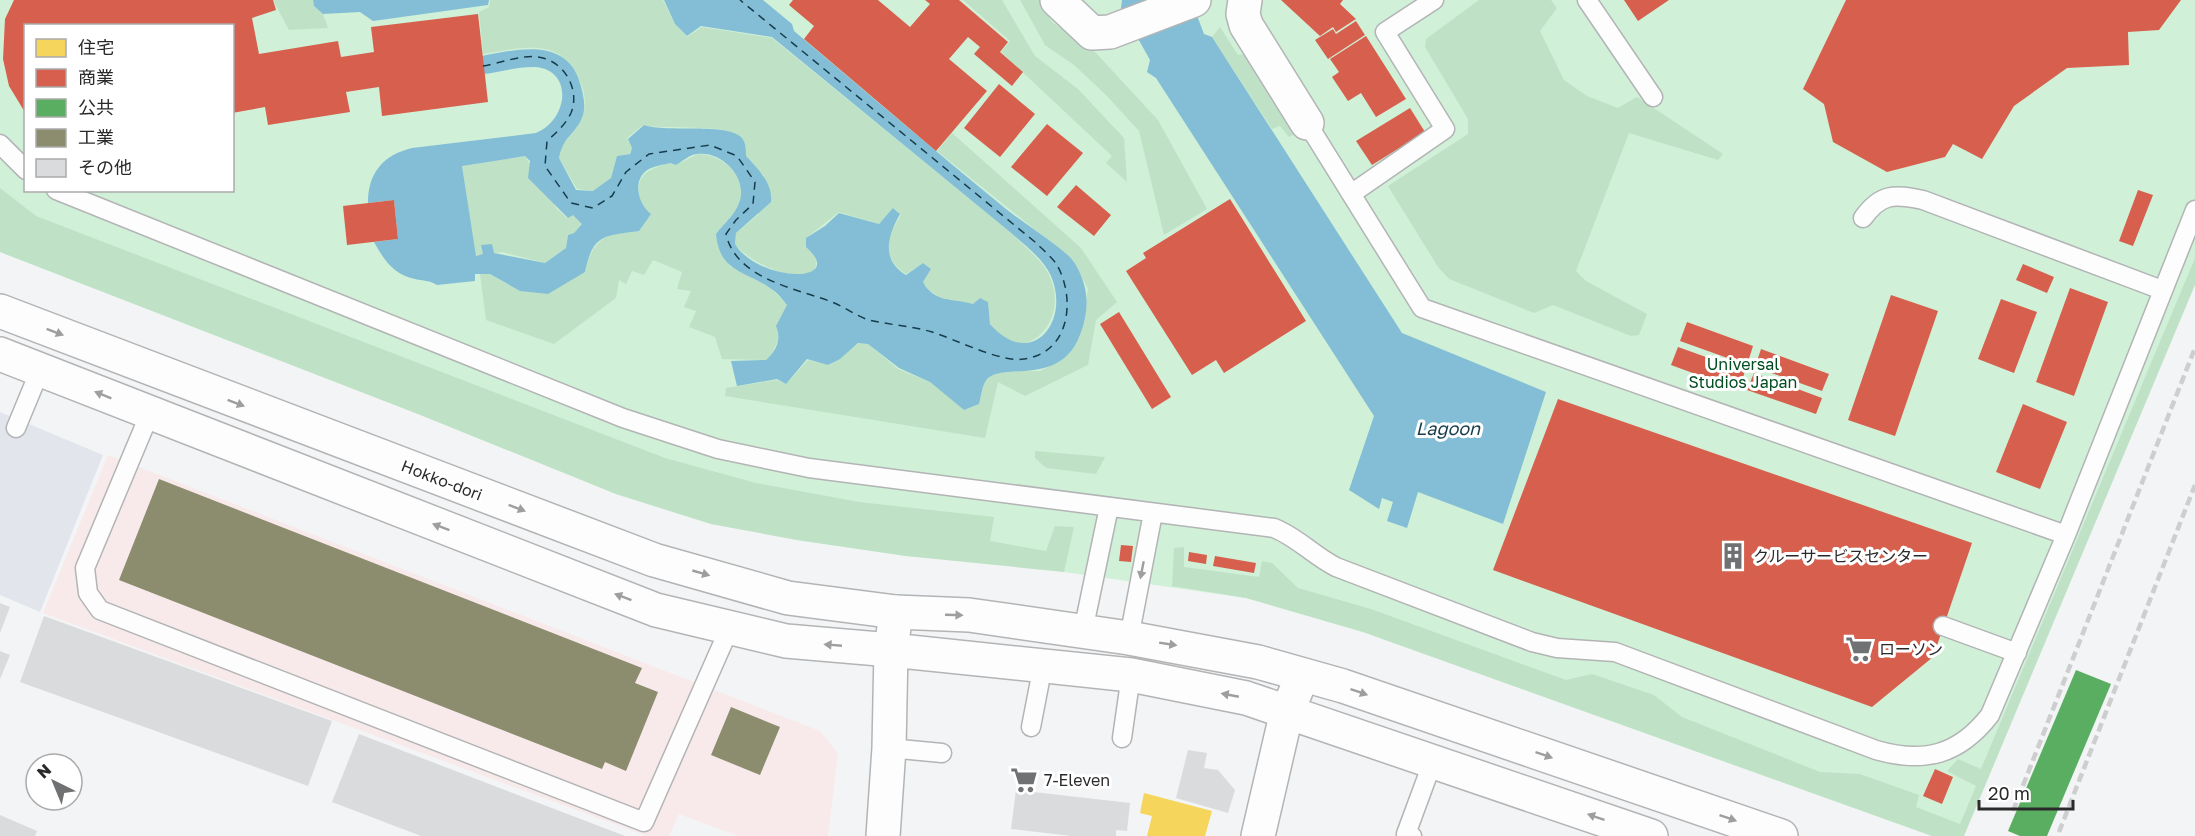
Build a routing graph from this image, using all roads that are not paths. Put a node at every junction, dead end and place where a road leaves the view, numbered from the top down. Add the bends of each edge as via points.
1 (1057, 0) edge
2 (1194, 0) edge
3 (1245, 0) edge
4 (1434, 0) edge
5 (1587, 0) edge
6 (1653, 97) dead end
7 (1308, 123) joint
8 (0, 144) edge
9 (24, 168) edge
10 (61, 192) edge
11 (1351, 194) junction
12 (2195, 210) edge
13 (1863, 218) dead end
14 (2162, 290) junction
15 (0, 311) edge
16 (0, 354) edge
17 (40, 370) junction
18 (150, 413) junction
19 (16, 428) dead end
20 (1109, 507) junction
21 (1154, 513) junction
22 (2066, 535) junction
23 (896, 612) junction
24 (1943, 626) dead end
25 (730, 627) junction
26 (1083, 631) junction
27 (1129, 638) junction
28 (891, 650) junction
29 (2017, 653) junction
30 (1043, 665) junction
31 (1304, 673) junction
32 (1131, 675) junction
33 (1287, 711) junction
34 (1031, 727) dead end
35 (1122, 738) dead end
36 (890, 748) junction
37 (942, 753) dead end
38 (1433, 761) junction
39 (883, 836) edge
40 (1258, 836) edge
41 (1412, 836) edge
42 (1651, 836) edge
43 (1781, 836) edge

1 - 2 street via 1092,33 1110,32
3 - 7 street via 1246,25
4 - 11 lane via 1385,32 1445,129
5 - 6 lane
7 - 11 lane
8 - 9 lane
10 - 20 lane via 623,418 718,449 819,469
11 - 22 lane via 1422,308
12 - 14 lane
13 - 14 lane via 1873,205 1889,197 1923,200
14 - 22 lane
15 -> 23 street, Hokko-dori via 654,560 788,598
16 - 17 street
18 -> 17 street
17 - 19 lane
25 -> 18 street via 656,610
18 - 25 lane via 84,568 88,593 100,610 644,822
20 - 21 lane
20 - 26 lane
21 -> 27 lane
21 - 29 lane via 1274,528 1286,532 1336,567 1532,642 1615,652 1901,757 1940,754 1978,730 1990,715
22 - 29 lane
23 -> 26 street, Hokko-dori via 969,615
23 - 28 street
24 - 29 lane
28 -> 25 street via 786,641
26 - 27 street, Hokko-dori
27 -> 31 street, Hokko-dori
28 - 30 street
28 - 36 street
30 - 32 street
30 - 34 lane
31 - 33 street
31 -> 43 street, Hokko-dori
33 -> 32 street via 1246,698
32 - 35 lane
33 - 38 street
33 - 40 street
36 - 37 lane
36 - 39 street
38 - 41 lane via 1406,834
42 -> 38 street

